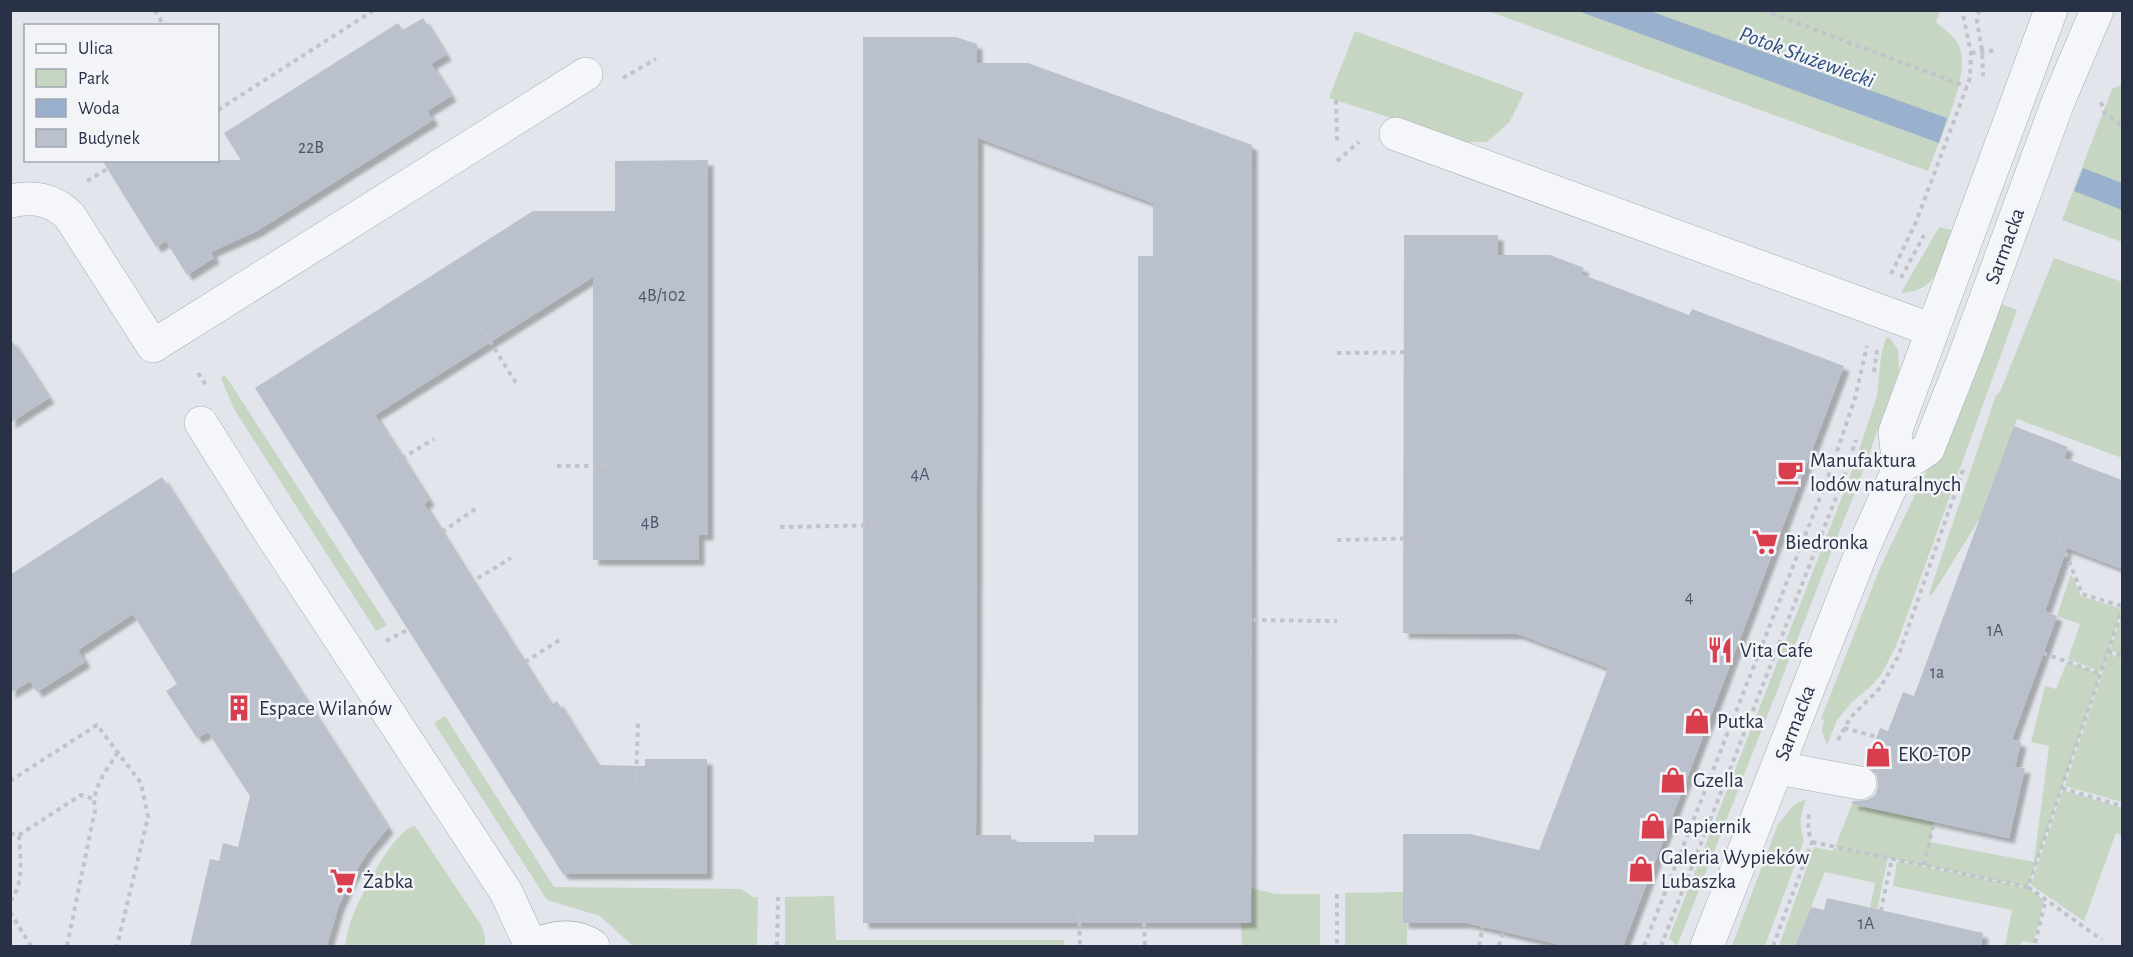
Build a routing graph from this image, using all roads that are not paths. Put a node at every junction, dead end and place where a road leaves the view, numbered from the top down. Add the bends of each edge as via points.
1 (2051, 10) edge
2 (2097, 10) edge
3 (586, 74) dead end
4 (1396, 134) dead end
5 (10, 201) edge
6 (1932, 330) junction
7 (201, 423) dead end
8 (1899, 468) junction
9 (1778, 768) junction
10 (1860, 783) dead end
11 (531, 946) edge
12 (593, 946) edge
13 (1707, 946) edge

1 - 6 street, Sarmacka
2 - 8 street, Sarmacka via 2058,102 1928,449
3 - 5 street via 153,346 69,215 57,204 41,199
4 - 6 street
6 - 8 street, Sarmacka via 1895,432
7 - 11 street via 506,892
8 - 9 street, Sarmacka via 1862,551
9 - 10 street
9 - 13 street, Sarmacka
11 - 12 street via 569,937

